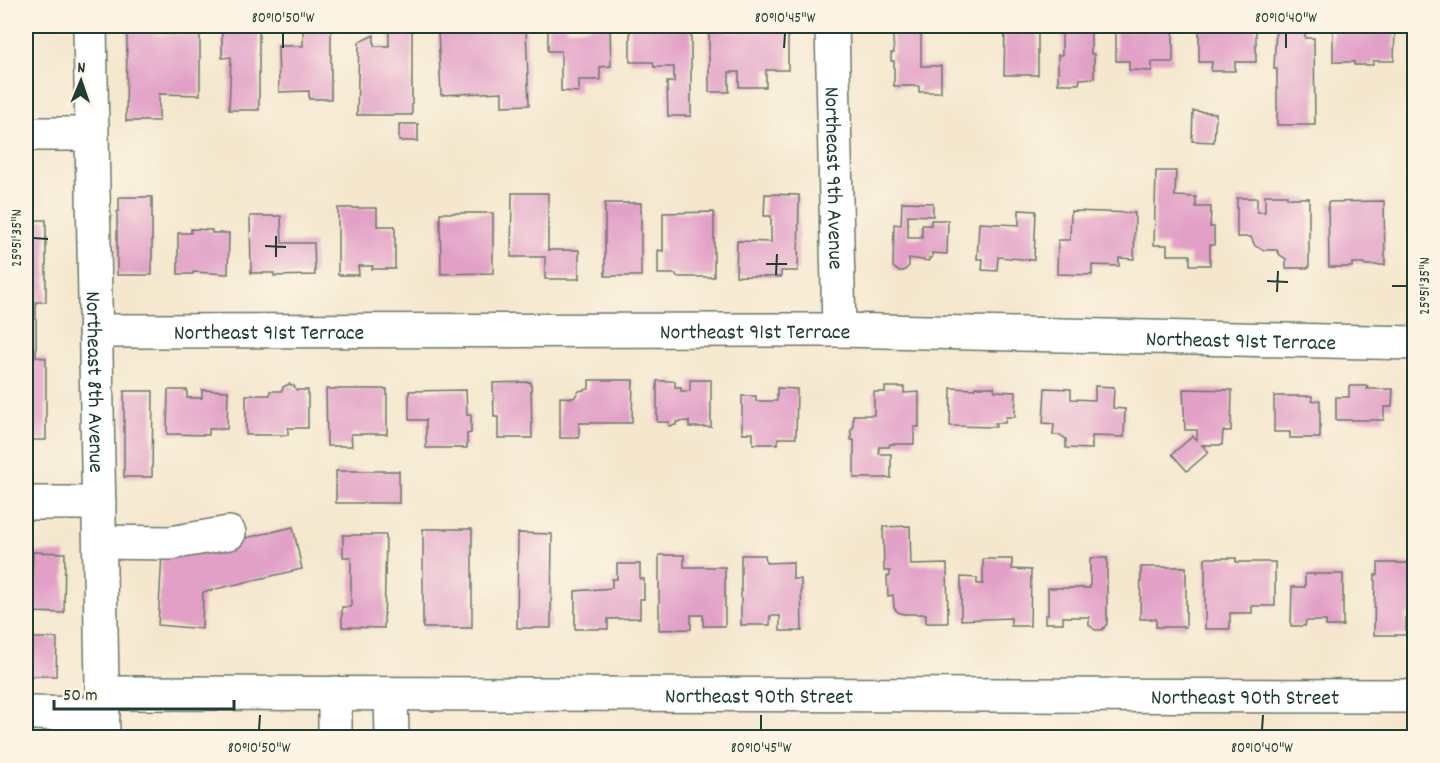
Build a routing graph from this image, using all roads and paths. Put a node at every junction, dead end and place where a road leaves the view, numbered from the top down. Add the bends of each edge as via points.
1 (90, 26) edge
2 (832, 26) edge
3 (26, 134) edge
4 (91, 134) junction
5 (839, 330) junction
6 (95, 331) junction
7 (1414, 343) edge
8 (26, 503) edge
9 (99, 503) junction
10 (228, 533) dead end
11 (100, 542) junction
12 (334, 693) junction
13 (391, 694) junction
14 (1414, 696) edge
15 (26, 713) edge
16 (103, 715) edge
17 (335, 738) edge
18 (392, 738) edge

1 - 4 street, Northeast 8th Avenue
2 - 5 street, Northeast 9th Avenue
3 - 4 street
4 - 6 street, Northeast 8th Avenue
5 - 6 street, Northeast 91st Terrace
5 - 7 street, Northeast 91st Terrace
6 - 9 street, Northeast 8th Avenue
8 - 9 street
9 - 11 street, Northeast 8th Avenue
10 - 11 street via 170,543
11 - 16 street, Northeast 8th Avenue
12 - 13 street, Northeast 90th Street
12 - 16 street, Northeast 90th Street
12 - 17 street
13 - 14 street, Northeast 90th Street
13 - 18 street
15 - 16 street, Northeast 90th Street

